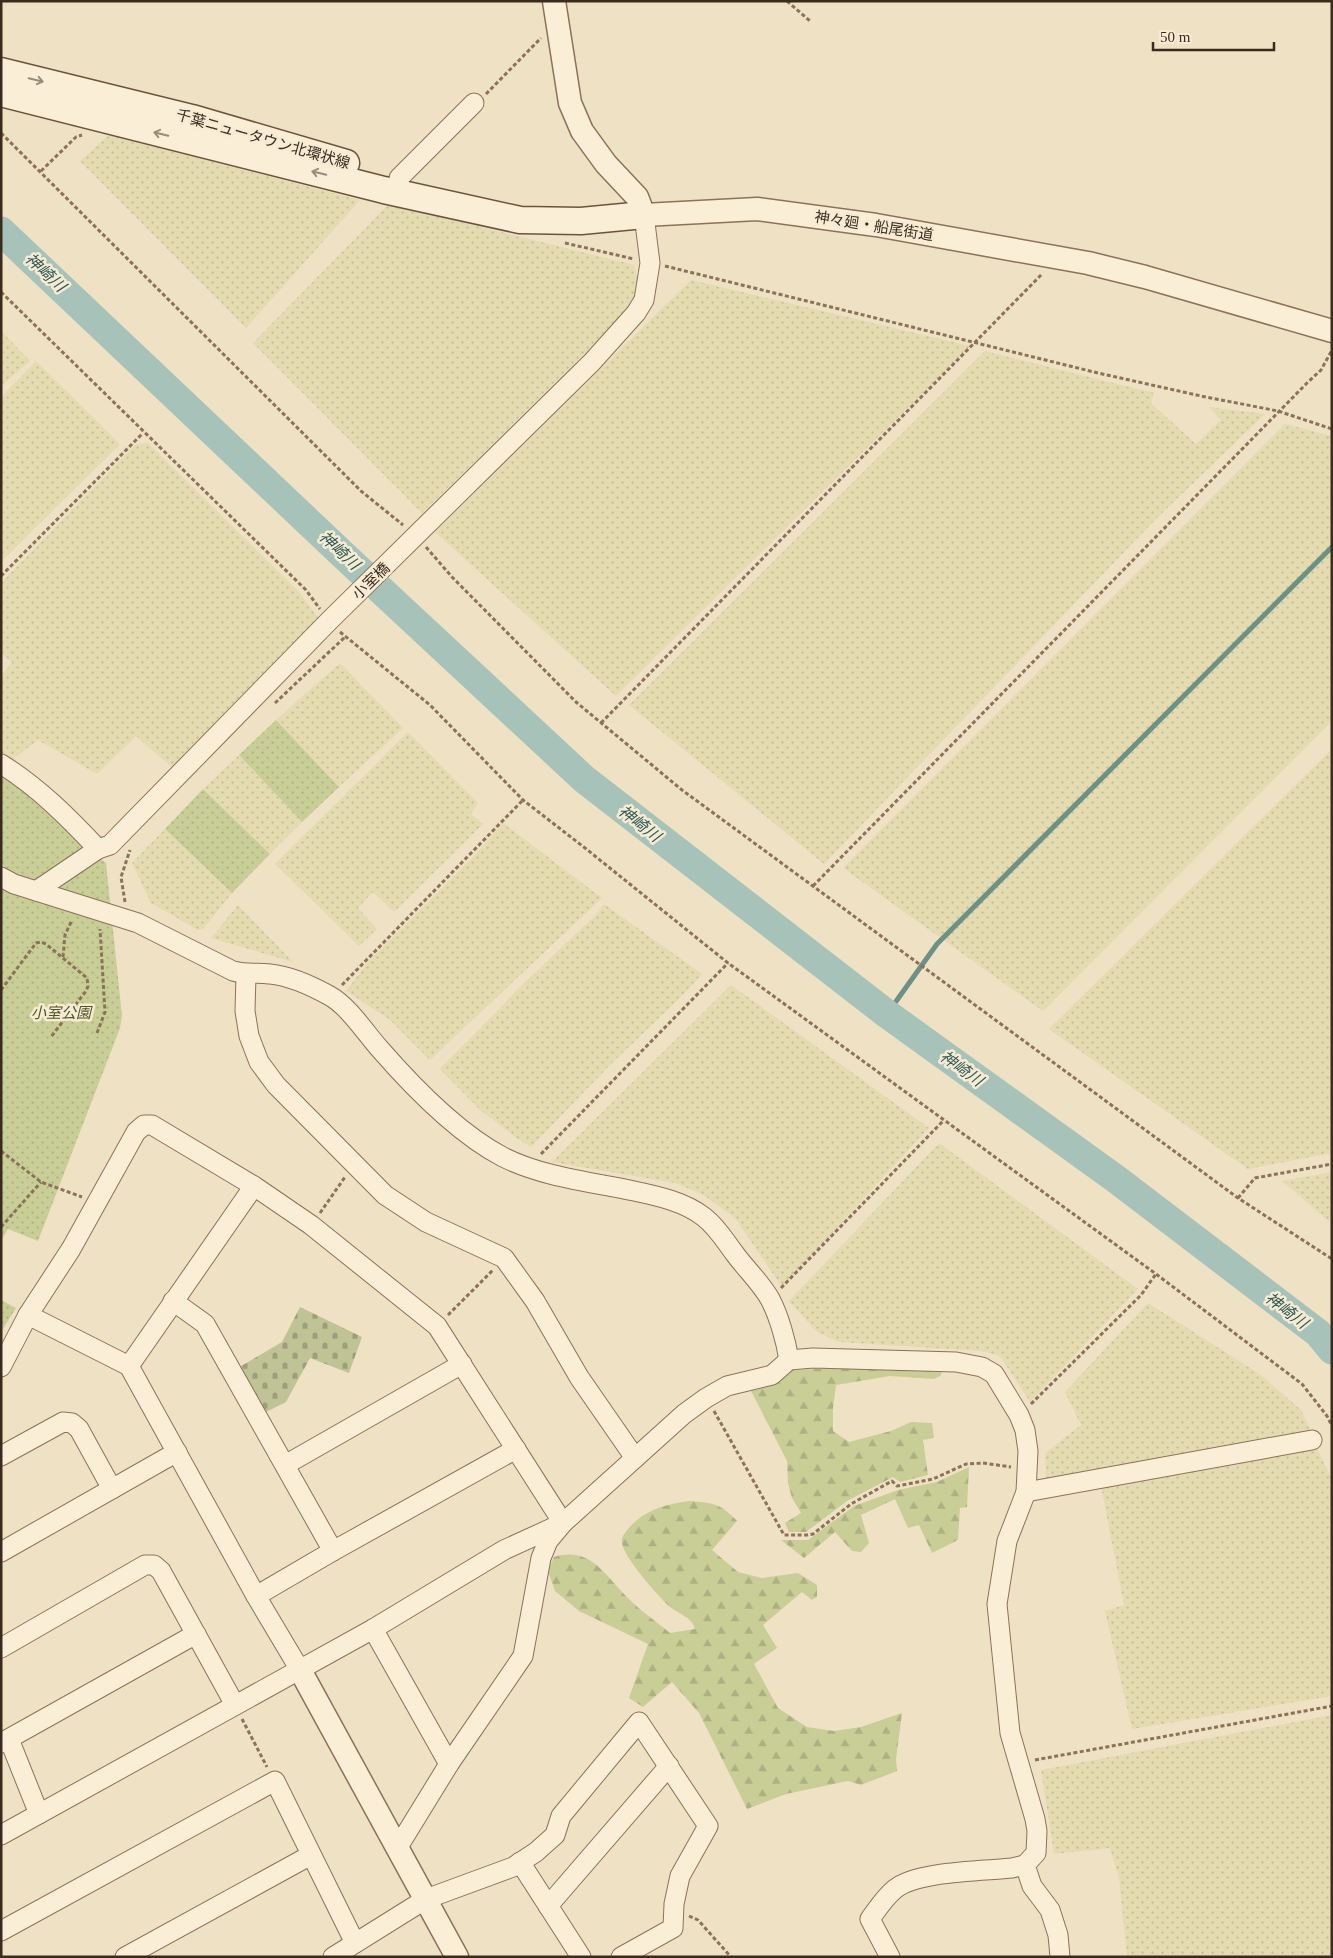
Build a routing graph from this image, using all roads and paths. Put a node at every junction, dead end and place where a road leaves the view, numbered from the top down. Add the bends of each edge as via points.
1 (787, 1) edge
2 (556, 12) edge
3 (810, 21) dead end
4 (1, 71) edge
5 (1, 93) edge
6 (68, 99) junction
7 (474, 102) joint
8 (88, 132) dead end
9 (1, 133) edge
10 (41, 172) junction
11 (399, 178) junction
12 (644, 215) junction
13 (520, 220) junction
14 (564, 243) dead end
15 (1048, 255) junction
16 (650, 263) junction
17 (1, 292) edge
18 (1332, 331) edge
19 (976, 342) junction
20 (1332, 350) edge
21 (1278, 411) junction
22 (1332, 429) edge
23 (143, 432) junction
24 (415, 538) junction
25 (1, 576) edge
26 (329, 622) junction
27 (345, 637) junction
28 (269, 709) dead end
29 (601, 723) junction
30 (1, 764) edge
31 (523, 800) junction
32 (133, 846) dead end
33 (98, 849) junction
34 (1, 877) edge
35 (813, 886) junction
36 (57, 897) junction
37 (107, 913) junction
38 (138, 923) junction
39 (63, 958) junction
40 (728, 963) junction
41 (246, 975) junction
42 (1, 990) edge
43 (331, 996) junction
44 (97, 1033) dead end
45 (51, 1037) dead end
46 (943, 1121) junction
47 (1, 1151) edge
48 (1332, 1164) edge
49 (354, 1165) junction
50 (528, 1168) junction
51 (41, 1182) junction
52 (254, 1186) junction
53 (1238, 1198) junction
54 (96, 1202) junction
55 (311, 1225) junction
56 (1, 1227) edge
57 (504, 1258) junction
58 (1332, 1258) edge
59 (1156, 1274) junction
60 (770, 1299) junction
61 (174, 1301) junction
62 (28, 1315) junction
63 (437, 1326) junction
64 (789, 1360) junction
65 (462, 1364) junction
66 (129, 1366) junction
67 (1, 1367) edge
68 (706, 1398) junction
69 (1020, 1415) junction
70 (1332, 1426) edge
71 (1312, 1440) dead end
72 (516, 1449) junction
73 (177, 1452) junction
74 (1, 1456) edge
75 (635, 1458) junction
76 (285, 1465) junction
77 (1028, 1470) junction
78 (112, 1489) junction
79 (1026, 1492) junction
80 (563, 1523) junction
81 (333, 1551) junction
82 (1, 1552) edge
83 (256, 1596) junction
84 (373, 1629) junction
85 (196, 1634) junction
86 (1, 1648) edge
87 (300, 1670) junction
88 (235, 1706) junction
89 (1332, 1706) edge
90 (5, 1741) edge
91 (1018, 1763) junction
92 (449, 1764) junction
93 (669, 1766) junction
94 (275, 1780) junction
95 (39, 1814) junction
96 (1, 1835) edge
97 (398, 1846) junction
98 (311, 1855) junction
99 (520, 1862) junction
100 (1025, 1865) junction
101 (426, 1899) junction
102 (548, 1906) junction
103 (674, 1911) junction
104 (1, 1930) edge
105 (355, 1943) junction
106 (126, 1957) edge
107 (334, 1957) edge
108 (457, 1957) edge
109 (581, 1957) edge
110 (621, 1957) edge
111 (731, 1957) edge
112 (890, 1957) edge
113 (1060, 1957) edge

1 - 3 path
2 - 7 path
2 - 12 street via 570,103 582,132 637,198
4 -> 6 main road, 千葉ニュータウン北環状線
5 - 6 main road, 千葉ニュータウン北環状線
6 - 11 main road, 千葉ニュータウン北環状線 via 192,118
13 -> 6 main road, 千葉ニュータウン北環状線 via 384,190
7 - 11 street
8 - 10 path via 76,137
9 - 10 path
10 - 24 path via 361,491
11 - 13 main road, 千葉ニュータウン北環状線
12 - 13 main road, 千葉ニュータウン北環状線 via 580,221
12 - 15 street, 神々廻・船尾街道 via 757,209 876,225
12 - 16 street, 小室橋
14 - 16 path
15 - 18 street, 神々廻・船尾街道 via 1145,277
15 - 19 path via 1046,269
16 - 19 path
16 - 24 street, 小室橋 via 644,300 636,313 592,362
17 - 23 path
19 - 21 path via 1192,394
19 - 29 path
20 - 21 path via 1321,370
21 - 22 path
21 - 35 path
23 - 25 path
23 - 26 path via 306,590
24 - 26 street, 小室橋
24 - 29 path via 576,702
26 - 27 path
26 - 33 street, 小室橋 via 110,845
27 - 28 path
27 - 31 path via 430,705
29 - 35 path via 682,790
30 - 33 street via 22,777 63,812
31 - 40 path
31 - 43 path
32 - 38 path via 121,877 122,894
33 - 36 street, 小室橋
34 - 36 street
35 - 53 path
36 - 37 street
36 - 39 path via 65,935
37 - 38 street
37 - 44 path via 105,1012
38 - 41 street
39 - 42 path via 46,944 36,943
39 - 45 path via 87,978 88,986
40 - 46 path
40 - 50 path
41 - 43 street via 270,974 297,980
41 - 49 street via 245,1011 249,1036 259,1062 276,1085
43 - 50 street via 438,1109 475,1139
46 - 59 path
46 - 60 path
47 - 51 path
48 - 53 path via 1255,1178
49 - 55 path
49 - 57 street via 384,1194 426,1222
50 - 60 street via 682,1204 717,1228
51 - 54 path
51 - 56 path
52 - 54 street via 152,1125 144,1125 136,1132
52 - 55 street
52 - 61 street
53 - 58 path
54 - 62 street via 72,1249
55 - 63 street
57 - 63 path
57 - 75 street via 535,1301 579,1378
59 - 69 path via 1141,1295
59 - 70 path via 1302,1384
60 - 64 street via 787,1344
61 - 66 street
61 - 76 street via 205,1324
62 - 66 street
62 - 67 street
63 - 65 street
64 - 68 street via 772,1375 727,1386
64 - 69 street via 956,1362 982,1367 994,1374
65 - 72 street
65 - 76 street
66 - 73 street
68 - 75 street
68 - 77 path via 784,1535 813,1534 851,1504 892,1481 897,1486 933,1478 966,1464 983,1463
69 - 77 street via 1025,1430
71 - 79 street
72 - 80 street
72 - 81 street
73 - 78 street
73 - 83 street
74 - 78 street via 63,1422 72,1423 79,1429
75 - 80 street
76 - 81 street
77 - 79 street
78 - 82 street
79 - 91 street via 1007,1541 997,1604 1010,1732
80 - 84 street via 504,1550
80 - 92 street via 548,1541 541,1558 523,1656
81 - 83 street
83 - 87 street
84 - 87 street
84 - 92 street
85 - 86 street via 161,1571 154,1565 145,1565
85 - 88 street
85 - 90 street
87 - 88 street
87 - 97 street
88 - 94 path
88 - 95 street
89 - 91 path
90 - 95 street
91 - 100 street via 1037,1831 1036,1854
92 - 97 street
93 - 99 street via 639,1722 561,1816 555,1835
93 - 102 street
93 - 103 street via 708,1826 680,1876
94 - 98 street
94 - 104 street
95 - 96 street
97 - 101 street
98 - 105 street
98 - 106 street
99 - 101 street
99 - 102 street
100 - 112 street via 920,1877 896,1888 870,1919
100 - 113 street via 1032,1886 1050,1910 1058,1935
101 - 105 street
101 - 108 street
102 - 109 street
103 - 110 street via 673,1928
103 - 111 path via 698,1920
105 - 107 street

